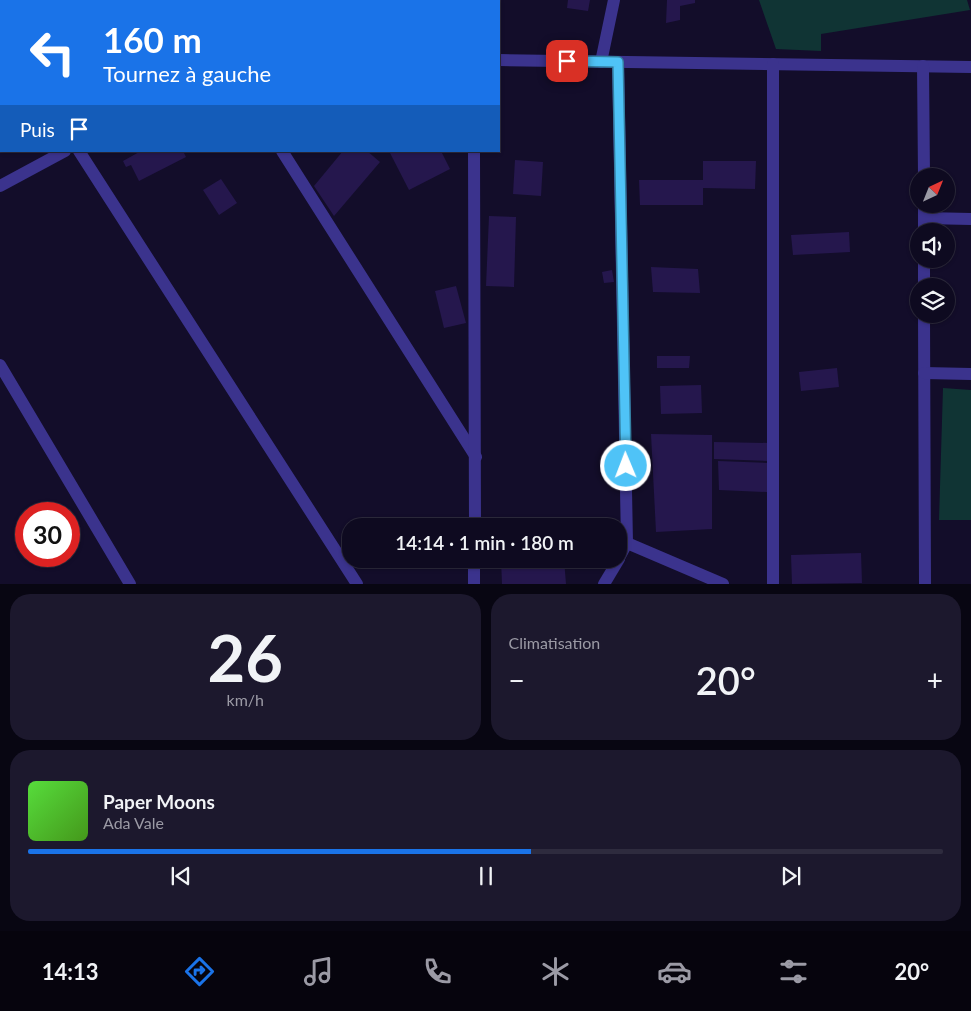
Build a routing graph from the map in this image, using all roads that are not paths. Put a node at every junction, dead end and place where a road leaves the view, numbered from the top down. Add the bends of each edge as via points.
1 (614, 0) edge
2 (500, 60) edge
3 (600, 62) junction
4 (618, 62) junction
5 (774, 64) junction
6 (923, 66) junction
7 (971, 67) edge
8 (63, 152) edge
9 (81, 152) edge
10 (283, 152) edge
11 (474, 152) edge
12 (924, 168) edge
13 (0, 186) edge
14 (971, 219) edge
15 (940, 223) edge
16 (924, 323) edge
17 (0, 365) edge
18 (924, 373) junction
19 (971, 374) edge
20 (476, 458) junction
21 (475, 518) edge
22 (627, 518) edge
23 (627, 544) edge
24 (474, 568) edge
25 (614, 568) edge
26 (130, 584) edge
27 (357, 584) edge
28 (474, 584) edge
29 (604, 584) edge
30 (723, 584) edge
31 (773, 584) edge
32 (925, 584) edge

1 - 3 street
2 - 3 street
3 - 4 street
4 - 5 street
4 - 22 street
5 - 6 street
5 - 31 street
6 - 7 street
6 - 12 street
8 - 13 street
9 - 27 street
10 - 20 street
11 - 20 street
14 - 15 street
16 - 18 street
17 - 26 street
18 - 19 street
18 - 32 street
20 - 21 street
23 - 30 street
24 - 28 street
25 - 29 street

